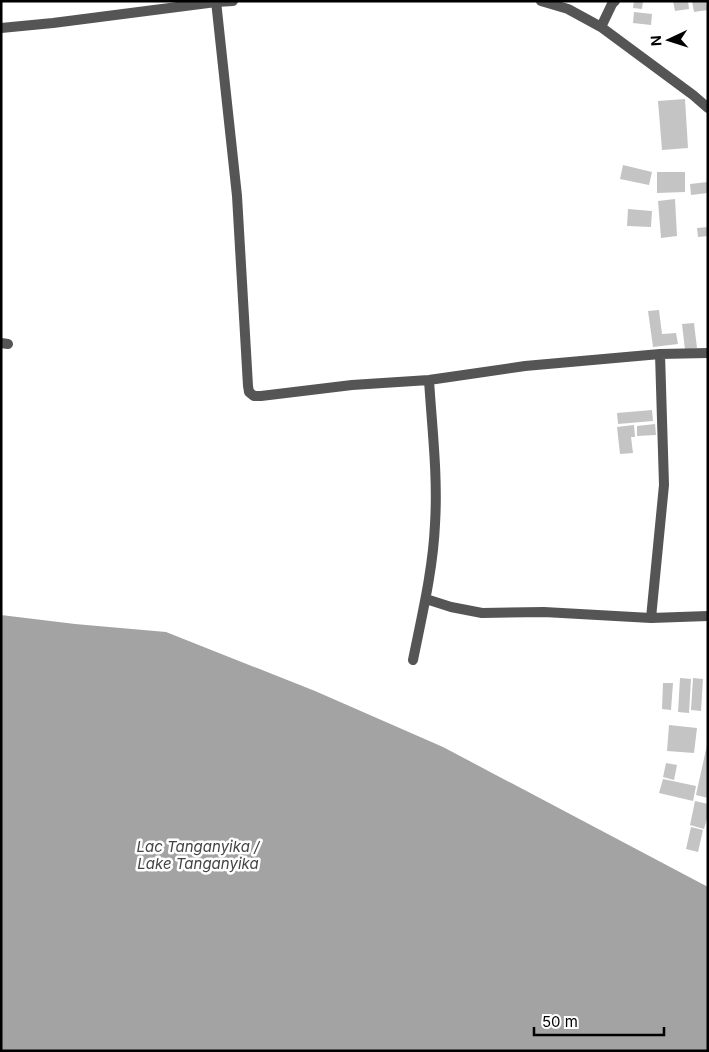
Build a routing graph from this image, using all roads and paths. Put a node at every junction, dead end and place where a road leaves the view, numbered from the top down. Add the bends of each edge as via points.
1 (232, 1) edge
2 (542, 1) edge
3 (615, 1) edge
4 (216, 2) edge
5 (601, 27) junction
6 (1, 28) edge
7 (708, 108) edge
8 (708, 353) edge
9 (660, 354) junction
10 (429, 380) junction
11 (426, 598) junction
12 (708, 616) edge
13 (651, 618) junction
14 (413, 660) dead end

1 - 4 street
2 - 5 street via 568,9
3 - 5 street
4 - 6 street
4 - 10 street via 237,196 250,392 261,396
5 - 7 street
8 - 9 street
9 - 10 street via 525,366
9 - 13 street via 664,485
10 - 11 street via 436,482 432,564
11 - 13 street via 482,613 544,612
11 - 14 street
12 - 13 street

